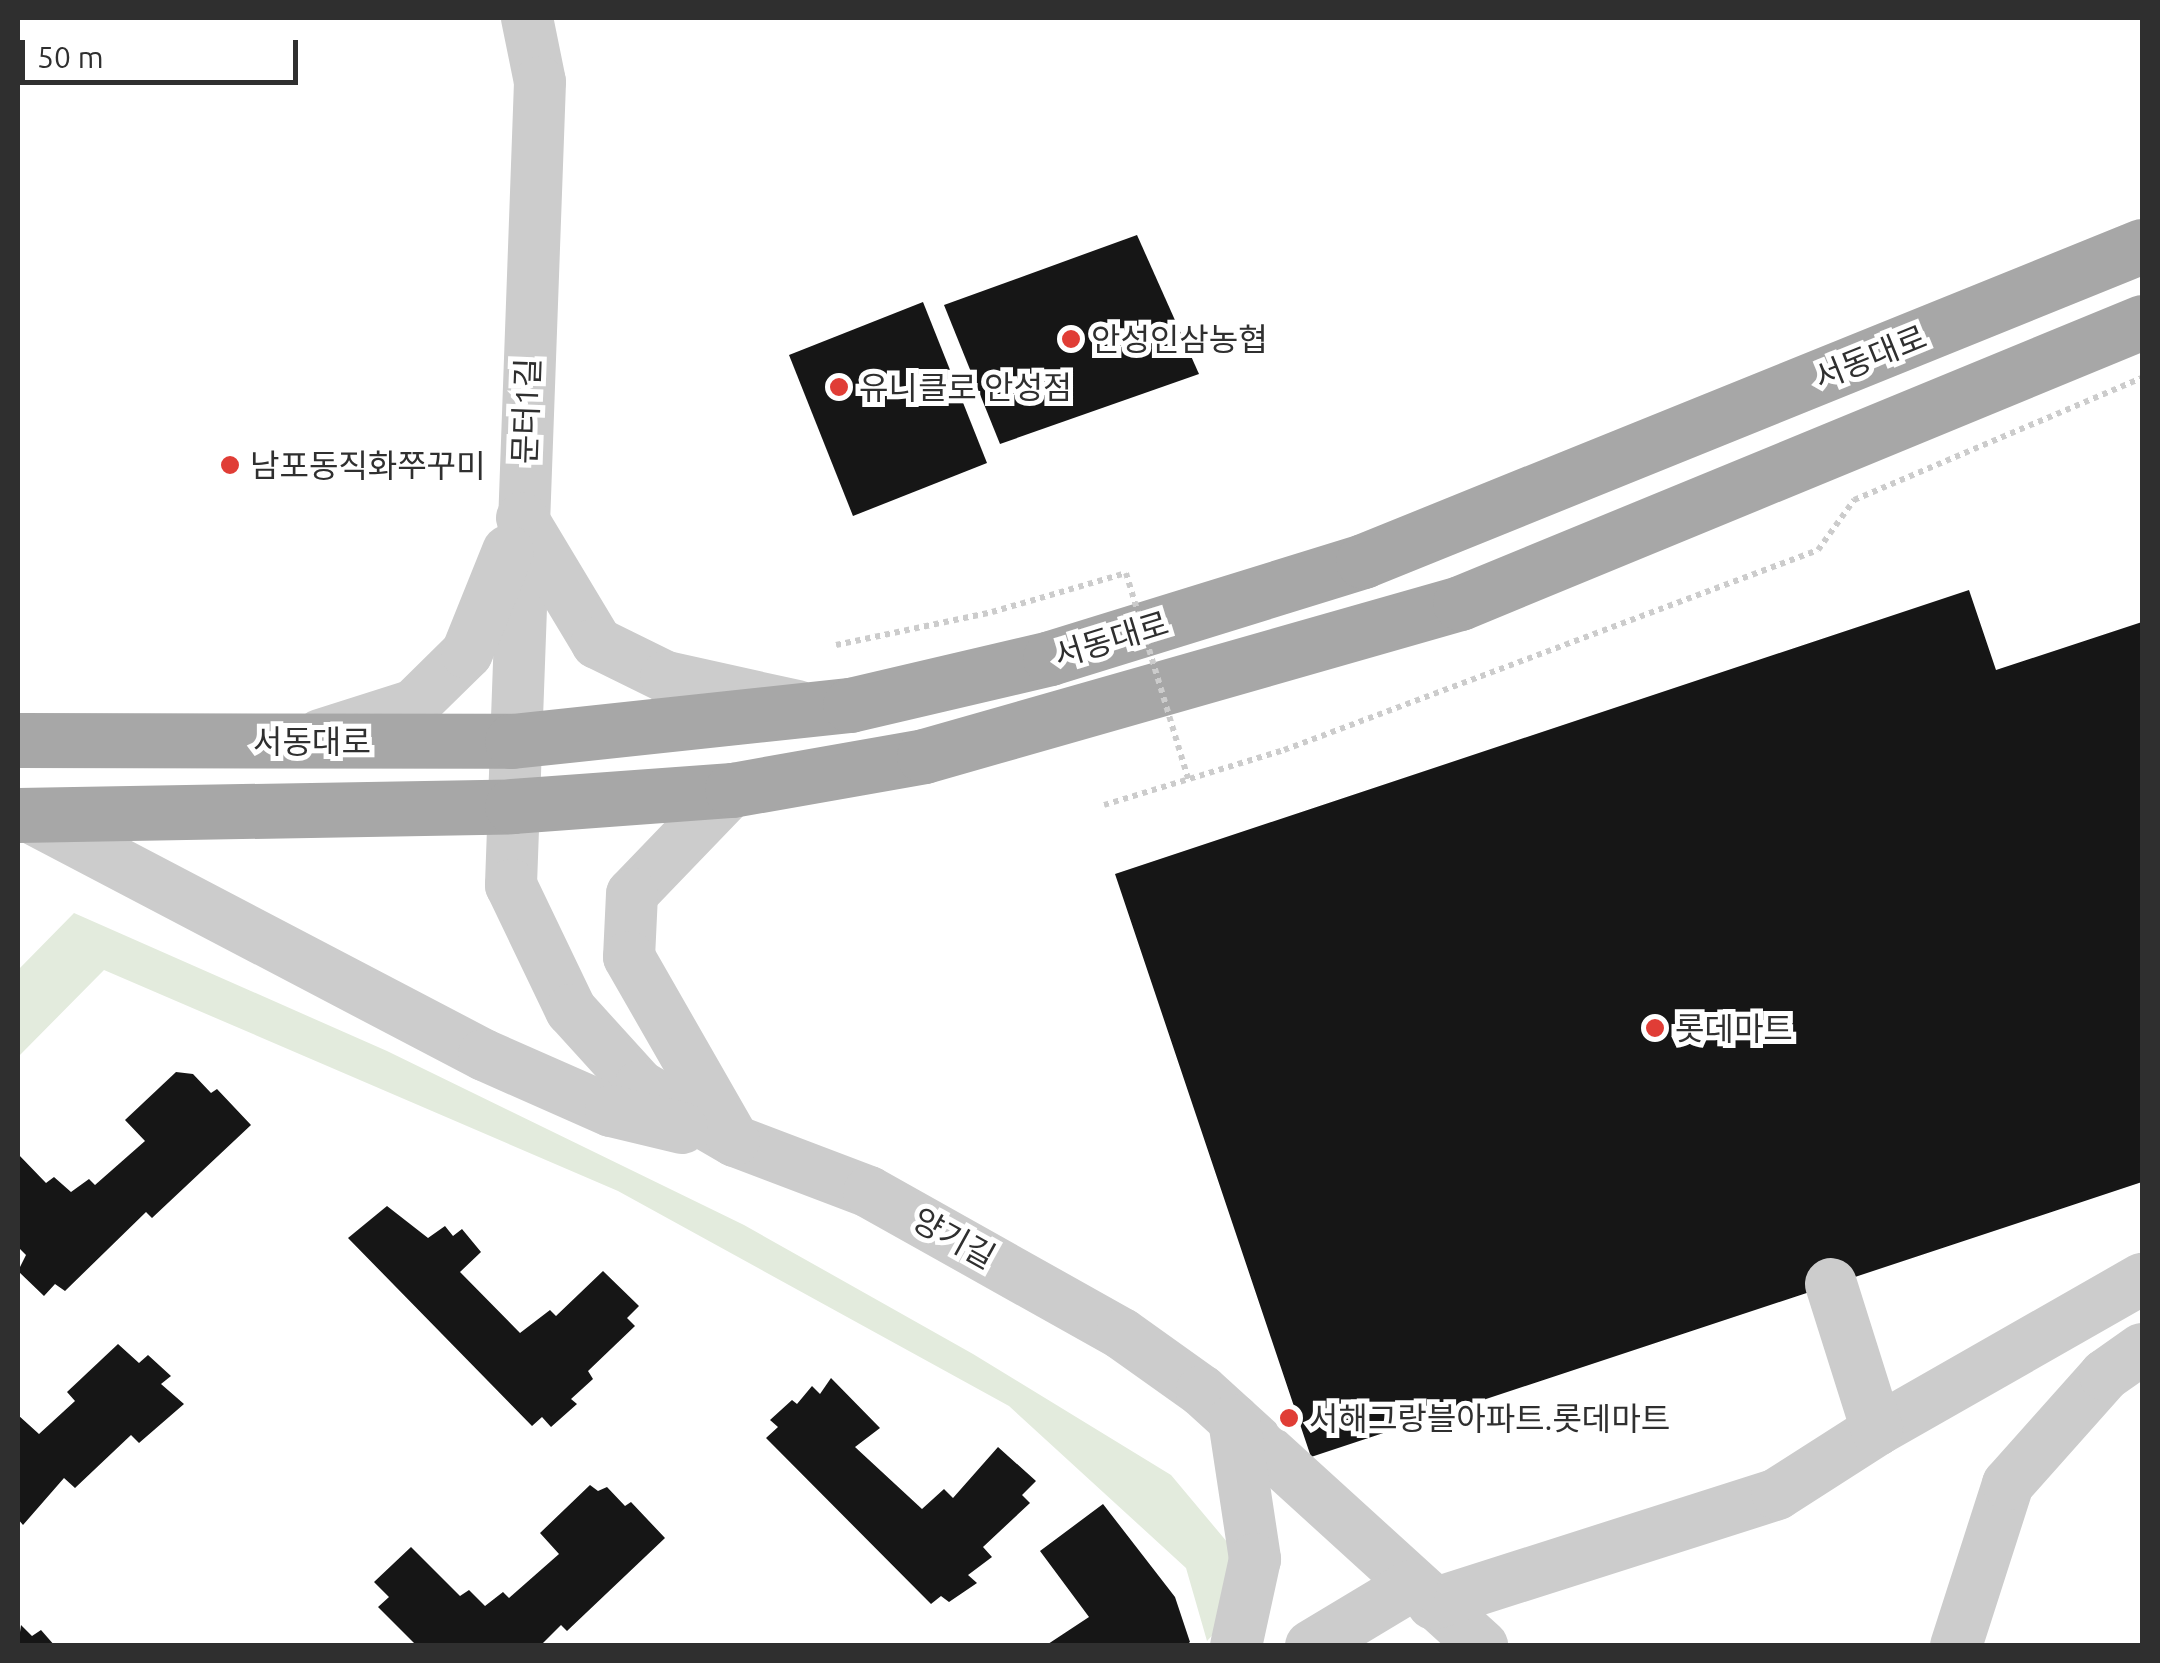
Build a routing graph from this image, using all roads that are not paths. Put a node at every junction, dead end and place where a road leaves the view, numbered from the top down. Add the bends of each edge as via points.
1 (527, 18) edge
2 (2142, 246) edge
3 (2142, 322) edge
4 (522, 518) junction
5 (813, 710) junction
6 (18, 740) edge
7 (300, 741) junction
8 (512, 741) junction
9 (732, 790) junction
10 (512, 806) junction
11 (22, 815) edge
12 (735, 1141) junction
13 (2142, 1279) edge
14 (1832, 1284) dead end
15 (2142, 1348) edge
16 (1234, 1420) junction
17 (1878, 1430) junction
18 (1422, 1595) junction
19 (1236, 1646) edge
20 (1312, 1646) edge
21 (1482, 1646) edge
22 (1956, 1646) edge

1 - 4 street, 문터1길 via 540,82
2 - 5 main road, 서동대로 via 1364,562 1050,658
3 - 9 main road, 서동대로 via 1460,603 924,756
4 - 5 street via 597,643 666,677
4 - 7 street via 467,653 414,705
4 - 8 street, 문터1길
5 - 8 main road, 서동대로
6 - 7 main road, 서동대로
7 - 8 main road, 서동대로
8 - 10 street, 문터1길
9 - 10 main road, 서동대로
9 - 12 street via 632,894 629,957
10 - 11 main road, 서동대로
10 - 12 street, 양기길 via 511,885 571,1010 640,1086
11 - 12 street via 484,1056 611,1111
12 - 16 street, 양기길 via 869,1192 1009,1268 1122,1334
13 - 17 street
14 - 17 street
15 - 22 street via 2105,1375 2008,1484
16 - 18 street, 양기길
16 - 19 street via 1255,1559
17 - 18 street via 1778,1494
18 - 20 street
18 - 21 street, 양기길

